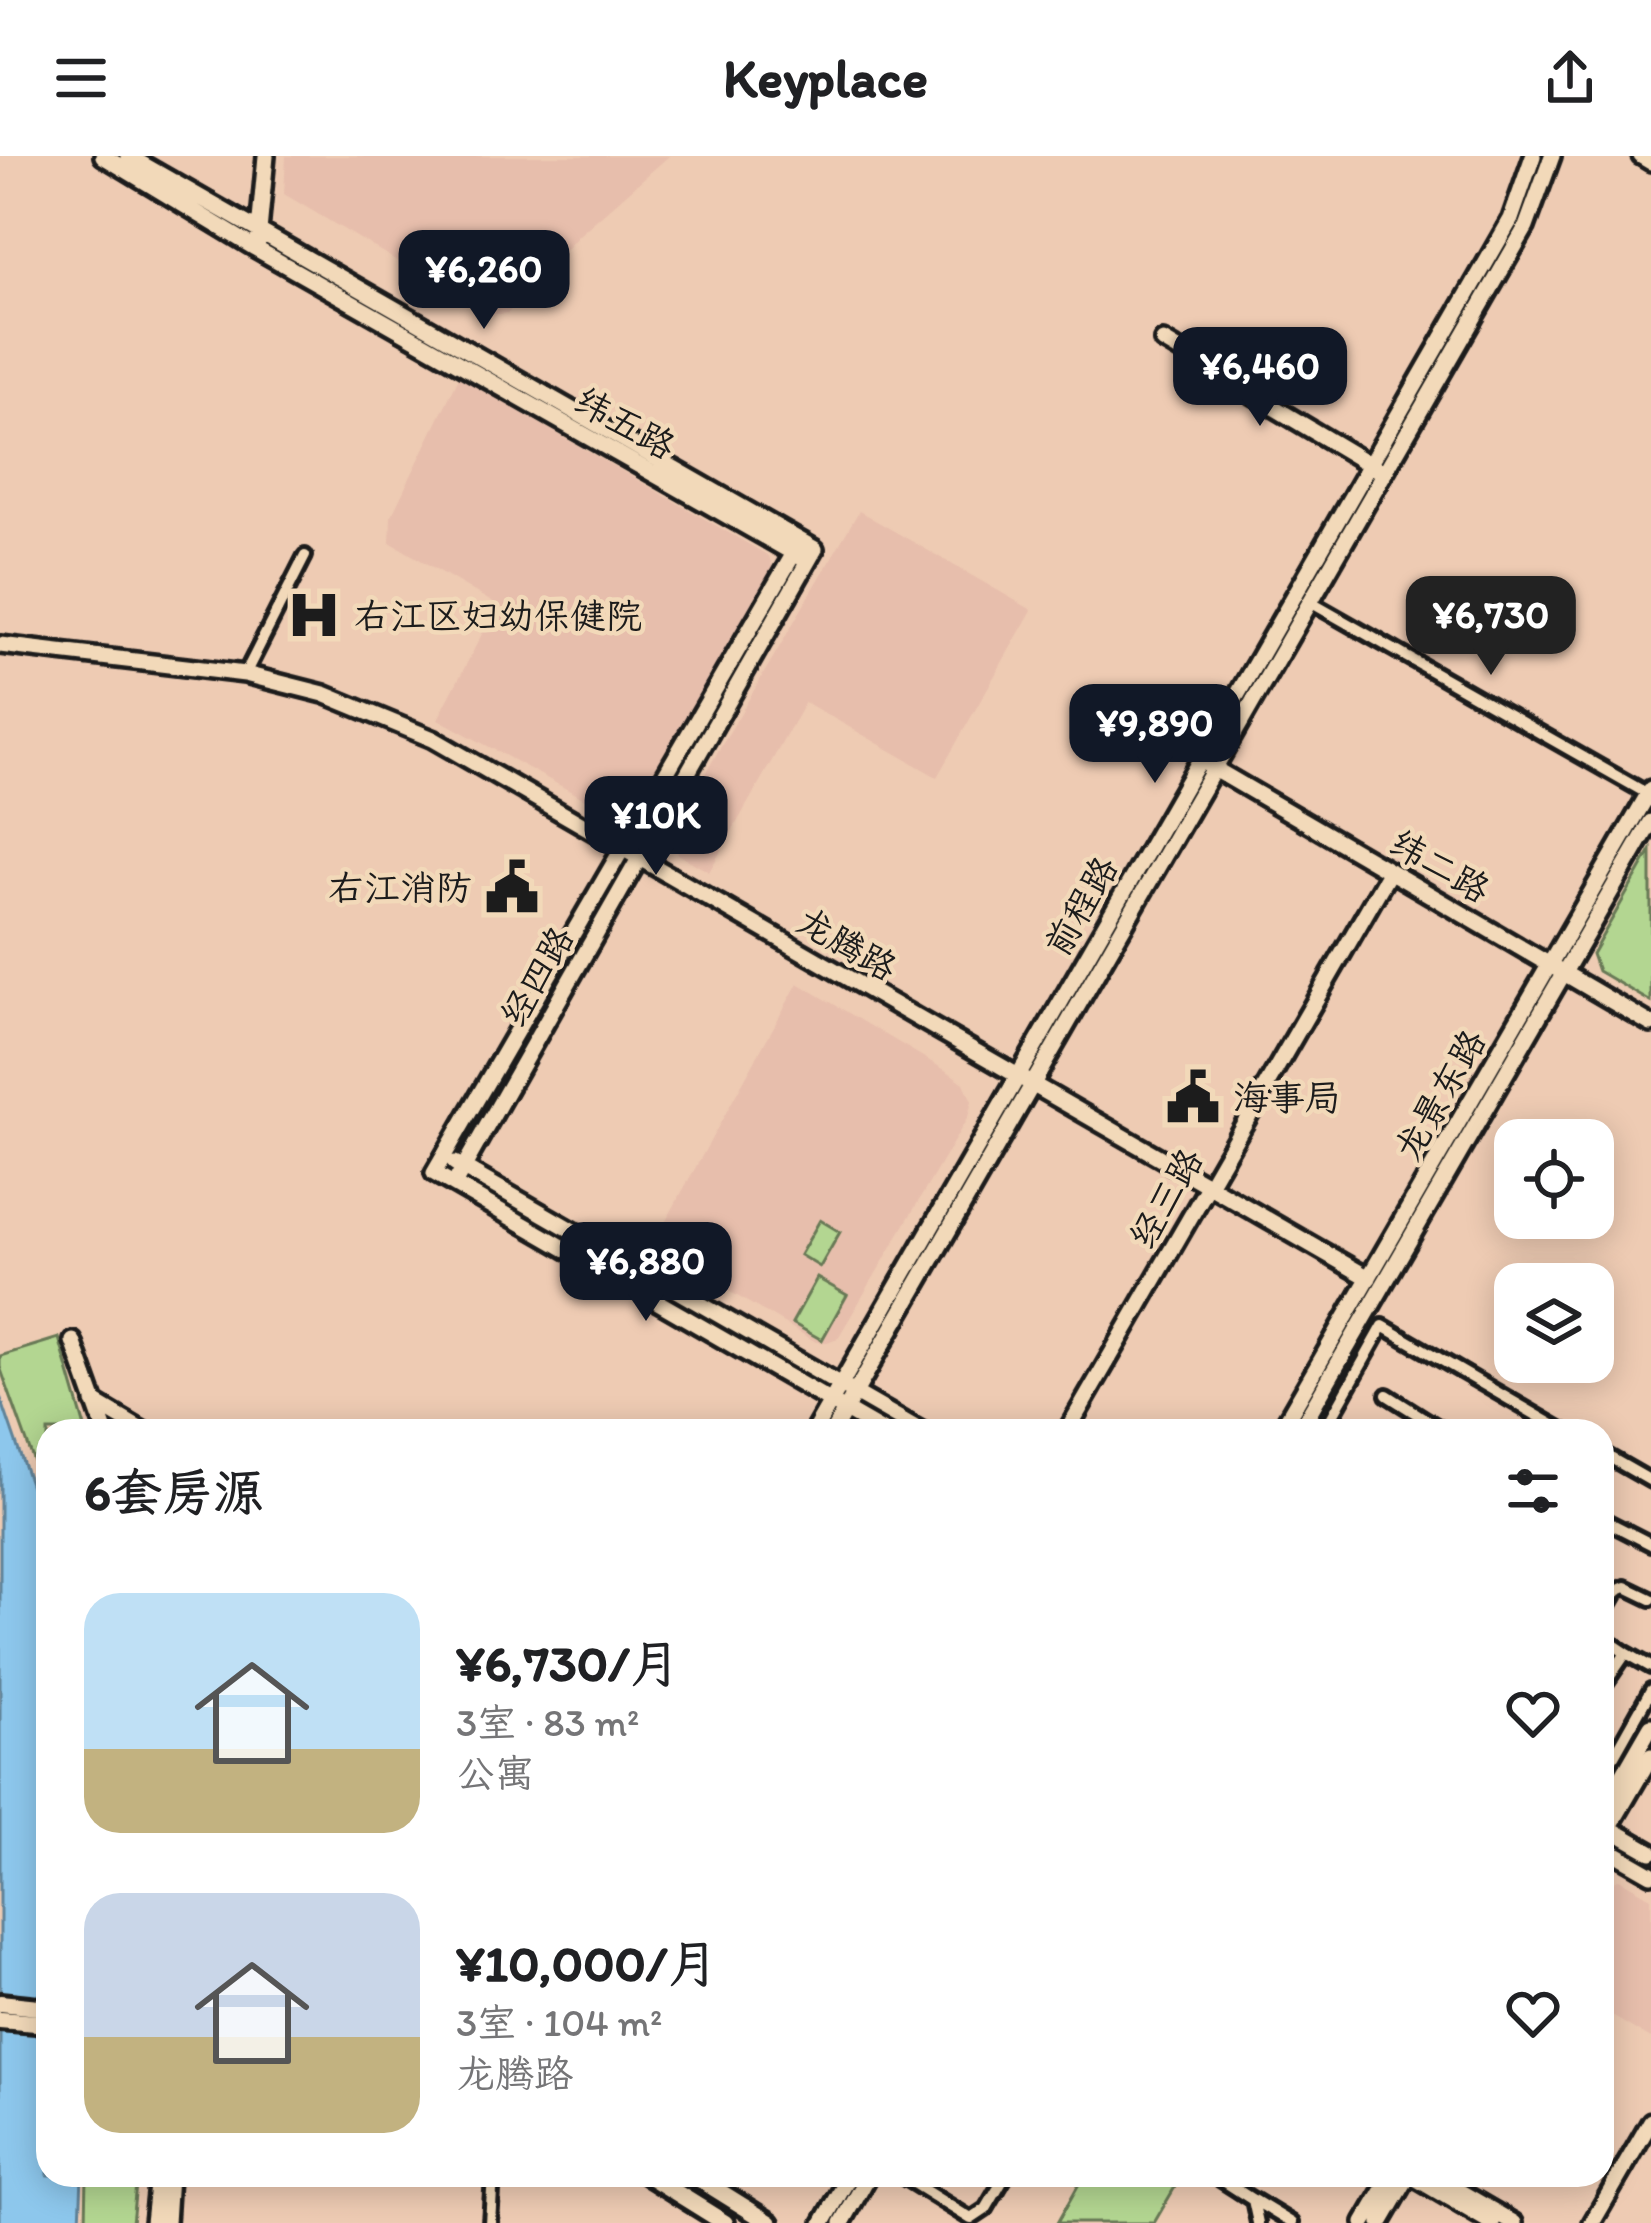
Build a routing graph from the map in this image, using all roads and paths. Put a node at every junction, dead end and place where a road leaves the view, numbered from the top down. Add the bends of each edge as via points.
1 (103, 156) edge
2 (128, 156) edge
3 (266, 156) edge
4 (1533, 156) edge
5 (1552, 156) edge
6 (1641, 156) edge
7 (1651, 162) edge
8 (259, 242) junction
9 (1163, 341) dead end
10 (1377, 469) junction
11 (805, 551) junction
12 (305, 556) dead end
13 (1310, 602) junction
14 (0, 645) edge
15 (245, 674) junction
16 (1207, 764) junction
17 (1650, 792) edge
18 (1651, 822) edge
19 (623, 848) junction
20 (639, 856) junction
21 (1390, 871) junction
22 (1557, 969) junction
23 (1651, 1024) edge
24 (1024, 1082) junction
25 (444, 1156) junction
26 (463, 1167) junction
27 (454, 1184) junction
28 (1208, 1186) junction
29 (1369, 1278) junction
30 (73, 1340) dead end
31 (848, 1389) junction
32 (1387, 1395) dead end
33 (94, 1402) junction
34 (838, 1406) junction
35 (100, 1419) edge
36 (123, 1419) edge
37 (826, 1419) edge
38 (835, 1419) edge
39 (861, 1419) edge
40 (899, 1419) edge
41 (1073, 1419) edge
42 (1287, 1419) edge
43 (1306, 1419) edge
44 (1331, 1419) edge
45 (1422, 1419) edge
46 (1543, 1419) edge
47 (1614, 1460) edge
48 (1651, 1481) edge
49 (1614, 1525) edge
50 (1651, 1544) edge
51 (1614, 1590) edge
52 (1617, 1592) junction
53 (1614, 1597) edge
54 (1651, 1599) edge
55 (1614, 1645) edge
56 (1626, 1653) junction
57 (1651, 1667) edge
58 (1614, 1670) edge
59 (1651, 1690) edge
60 (1651, 1726) edge
61 (1614, 1756) edge
62 (1651, 1756) edge
63 (1614, 1790) edge
64 (1614, 1818) edge
65 (1614, 1839) edge
66 (1614, 1843) edge
67 (1651, 1852) edge
68 (1651, 1874) edge
69 (0, 2003) edge
70 (36, 2007) edge
71 (0, 2020) edge
72 (36, 2023) edge
73 (1651, 2121) edge
74 (1614, 2185) edge
75 (157, 2187) edge
76 (169, 2187) edge
77 (492, 2187) edge
78 (666, 2187) edge
79 (712, 2187) edge
80 (843, 2187) edge
81 (862, 2187) edge
82 (919, 2187) edge
83 (999, 2187) edge
84 (1233, 2187) edge
85 (1385, 2187) edge
86 (1402, 2187) edge
87 (1430, 2187) edge
88 (1452, 2187) edge
89 (1613, 2187) edge
90 (1253, 2200) junction
91 (153, 2223) edge
92 (166, 2223) edge
93 (490, 2223) edge
94 (725, 2223) edge
95 (770, 2223) edge
96 (823, 2223) edge
97 (842, 2223) edge
98 (1258, 2223) edge
99 (1292, 2223) edge
100 (1364, 2223) edge
101 (1381, 2223) edge
102 (1492, 2223) edge
103 (1514, 2223) edge
104 (1592, 2223) edge

1 - 8 street, 纬五路
2 - 8 street, 纬五路
3 - 8 street
4 - 10 street, 前程路 via 1511,219
5 - 10 street, 前程路 via 1526,227
6 - 7 street
8 - 11 street, 纬五路
9 - 10 street
10 - 13 street, 前程路
10 - 16 street, 前程路
11 - 19 street, 经四路
11 - 20 street, 经四路
12 - 15 street
13 - 16 street, 前程路
13 - 17 street
14 - 15 street, 龙腾路
15 - 19 street, 龙腾路 via 324,694 433,739
16 - 21 street, 纬二路
16 - 24 street, 前程路
17 - 22 street, 龙景东路
18 - 22 street, 龙景东路
19 - 20 street, 龙腾路
19 - 25 street, 经四路
20 - 24 street, 龙腾路
20 - 26 street, 经四路
21 - 22 street, 纬二路
21 - 28 street, 经三路
22 - 23 street, 纬二路
22 - 29 street, 龙景东路
22 - 43 street, 龙景东路
24 - 28 street, 龙腾路
24 - 31 street, 前程路
25 - 26 street
25 - 27 street, 经四路 via 434,1173
26 - 27 street, 经四路
26 - 31 street
27 - 34 street
28 - 29 street, 龙腾路
28 - 41 street, 经三路
29 - 42 street, 龙景东路
30 - 33 street
31 - 34 street, 前程路
31 - 40 street
32 - 45 street
33 - 35 street
33 - 36 street
34 - 37 street, 前程路
34 - 38 street, 前程路
34 - 39 street
44 - 46 street via 1383,1326
47 - 48 street
49 - 50 street
51 - 52 street
52 - 53 street
52 - 54 street via 1626,1587
55 - 56 street
56 - 57 street
56 - 58 street
59 - 61 street
60 - 63 street
62 - 64 street
65 - 67 street
66 - 68 street
69 - 70 main road
71 - 72 main road
73 - 74 street
75 - 91 street
76 - 92 street
77 - 93 street
78 - 94 main road
79 - 95 main road
80 - 96 street
81 - 97 street
82 - 83 street via 971,2219
84 - 90 street
85 - 100 street
86 - 101 street
87 - 102 street
88 - 103 street
89 - 104 street
90 - 98 street
90 - 99 street

